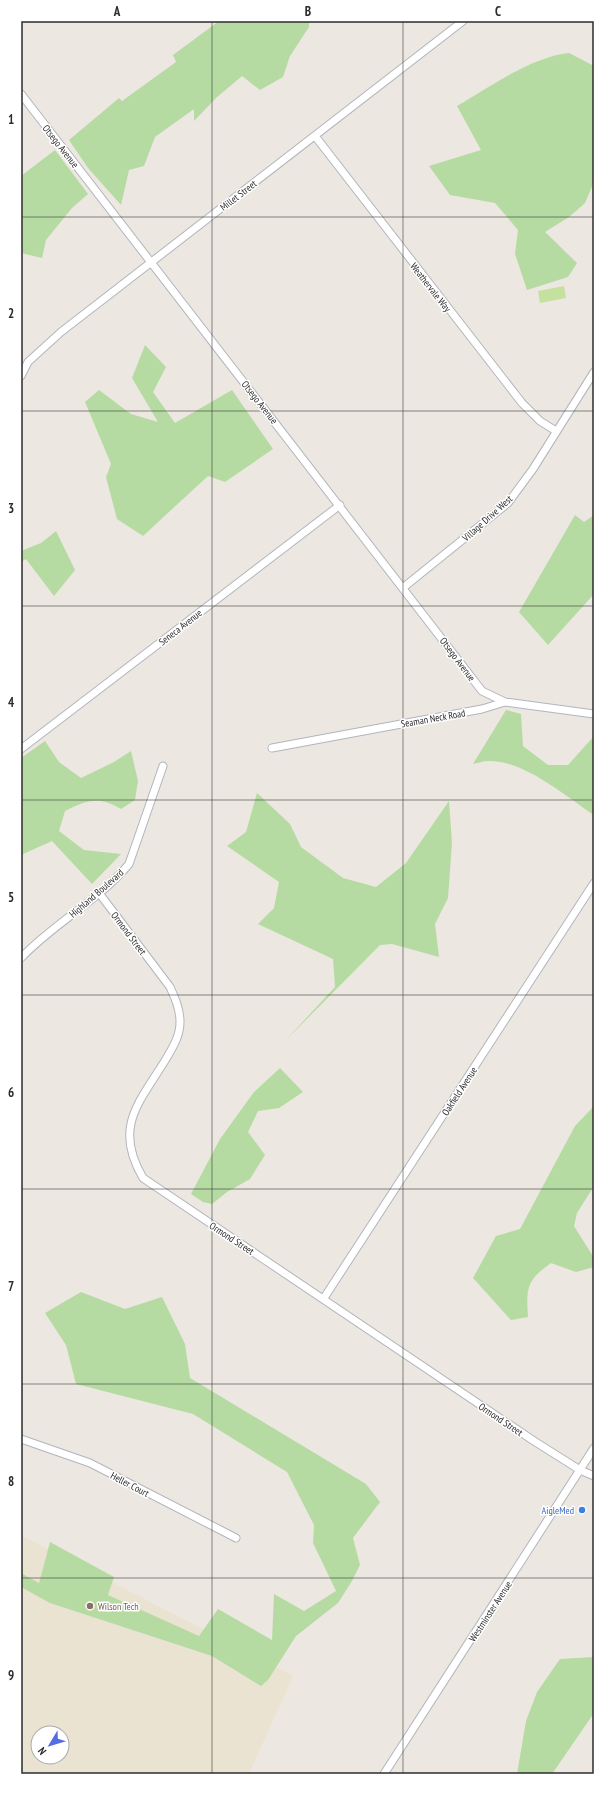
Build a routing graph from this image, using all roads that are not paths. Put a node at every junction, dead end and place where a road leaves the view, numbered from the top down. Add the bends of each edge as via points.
1 (462, 21) edge
2 (21, 94) edge
3 (315, 136) junction
4 (152, 262) junction
5 (594, 372) edge
6 (21, 376) edge
7 (556, 431) junction
8 (340, 505) junction
9 (404, 588) junction
10 (505, 702) junction
11 (594, 714) edge
12 (272, 748) dead end
13 (21, 749) edge
14 (163, 766) dead end
15 (594, 883) edge
16 (99, 894) junction
17 (21, 958) edge
18 (324, 1298) junction
19 (21, 1439) edge
20 (594, 1448) edge
21 (580, 1470) junction
22 (594, 1476) edge
23 (236, 1538) dead end
24 (384, 1774) edge

1 - 3 street, Millet Street
2 - 4 street, Otsego Avenue
3 - 4 street, Millet Street
3 - 7 street, Weathervale Way via 522,403 540,421
4 - 6 street, Millet Street via 41,348 28,362
4 - 8 street, Otsego Avenue
5 - 7 street, Village Drive West
7 - 9 street, Village Drive West via 534,469 508,502
8 - 9 street, Otsego Avenue
8 - 13 street, Seneca Avenue
9 - 10 street, Otsego Avenue via 482,691
10 - 11 street, Seaman Neck Road
10 - 12 street, Seaman Neck Road via 482,709
14 - 16 street, Highland Boulevard via 129,864
15 - 18 street, Oakfield Avenue
16 - 17 street, Highland Boulevard via 34,944
16 - 18 street, Ormond Street via 170,987 178,1004 180,1023 177,1039 134,1112 129,1129 130,1147 136,1166 143,1178 156,1189
18 - 21 street, Ormond Street
19 - 23 street, Heller Court via 90,1463
20 - 21 street, Westminster Avenue
21 - 22 street, Ormond Street
21 - 24 street, Westminster Avenue

